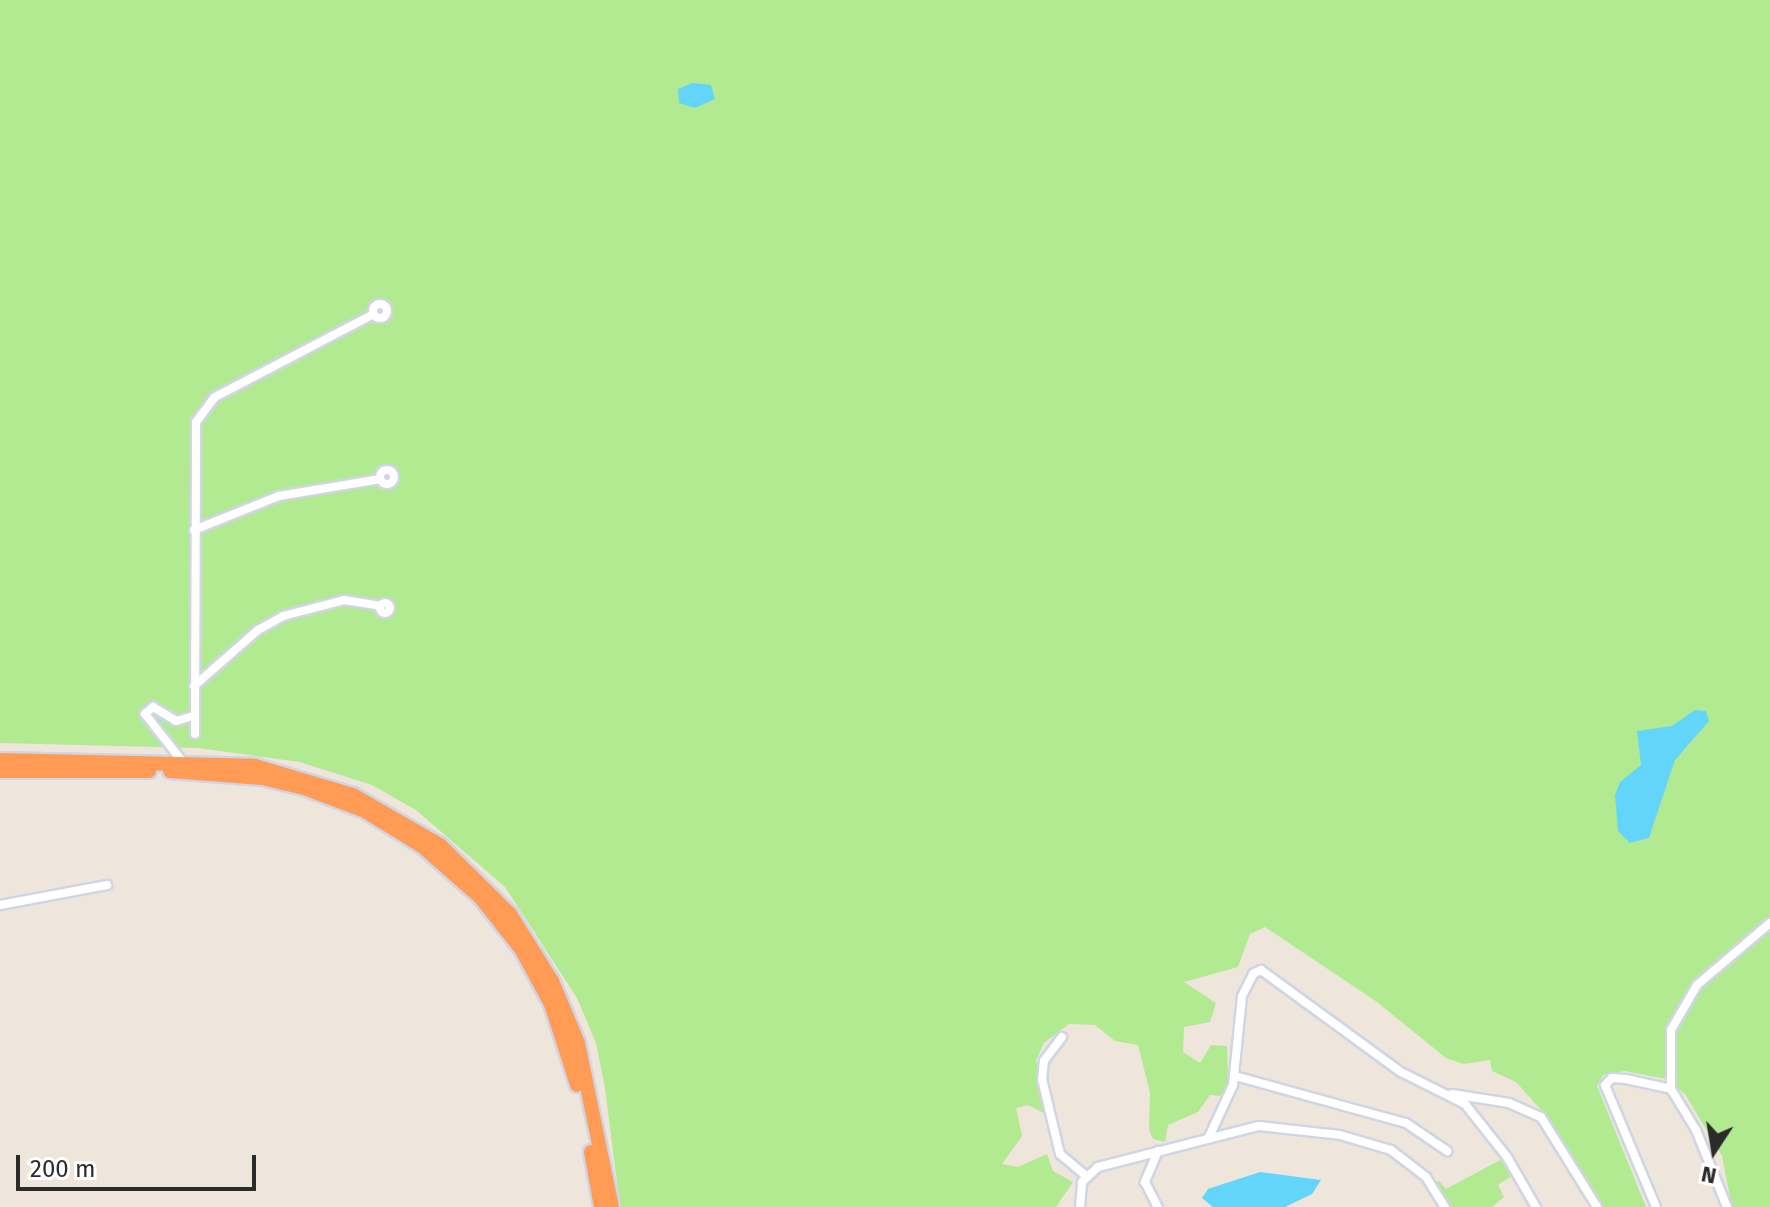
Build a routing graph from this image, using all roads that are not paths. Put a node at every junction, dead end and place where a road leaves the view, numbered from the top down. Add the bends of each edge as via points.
1 (374, 314) dead end
2 (381, 479) dead end
3 (194, 530) junction
4 (380, 606) dead end
5 (194, 686) junction
6 (194, 716) junction
7 (195, 734) dead end
8 (0, 760) edge
9 (182, 761) junction
10 (0, 771) edge
11 (107, 885) dead end
12 (0, 905) edge
13 (1770, 923) edge
14 (1062, 1037) dead end
15 (1235, 1076) junction
16 (1671, 1089) junction
17 (1439, 1092) junction
18 (1209, 1137) junction
19 (1158, 1151) junction
20 (1447, 1151) dead end
21 (1085, 1175) junction
22 (606, 1205) edge
23 (1080, 1207) edge
24 (1158, 1207) edge
25 (1445, 1207) edge
26 (1536, 1207) edge
27 (1597, 1207) edge
28 (1656, 1207) edge
29 (1727, 1207) edge

1 - 3 street via 215,397 204,408 195,429
2 - 3 street via 279,496
3 - 5 street
4 - 5 street via 344,600 283,616 258,630
5 - 6 street
6 - 7 street
6 - 9 street via 176,721 153,707 145,714
8 - 9 highway
9 - 22 highway via 255,766 329,785 410,824 485,886 534,950 566,1013
10 - 22 highway via 185,771 262,778 365,811 423,847 490,908 521,949 551,1004 574,1072
11 - 12 street
13 - 16 street via 1697,985 1675,1016
14 - 21 street via 1044,1061 1042,1079 1060,1154
15 - 17 street via 1238,1008 1257,970 1401,1072
15 - 18 street
15 - 20 street via 1406,1123
16 - 28 street via 1612,1078 1605,1085
16 - 29 street via 1696,1130
17 - 26 street via 1465,1104 1483,1124
17 - 27 street via 1534,1112 1547,1124
18 - 19 street
18 - 25 street via 1281,1127 1372,1143 1410,1162
19 - 21 street
19 - 24 street via 1145,1182
21 - 23 street

